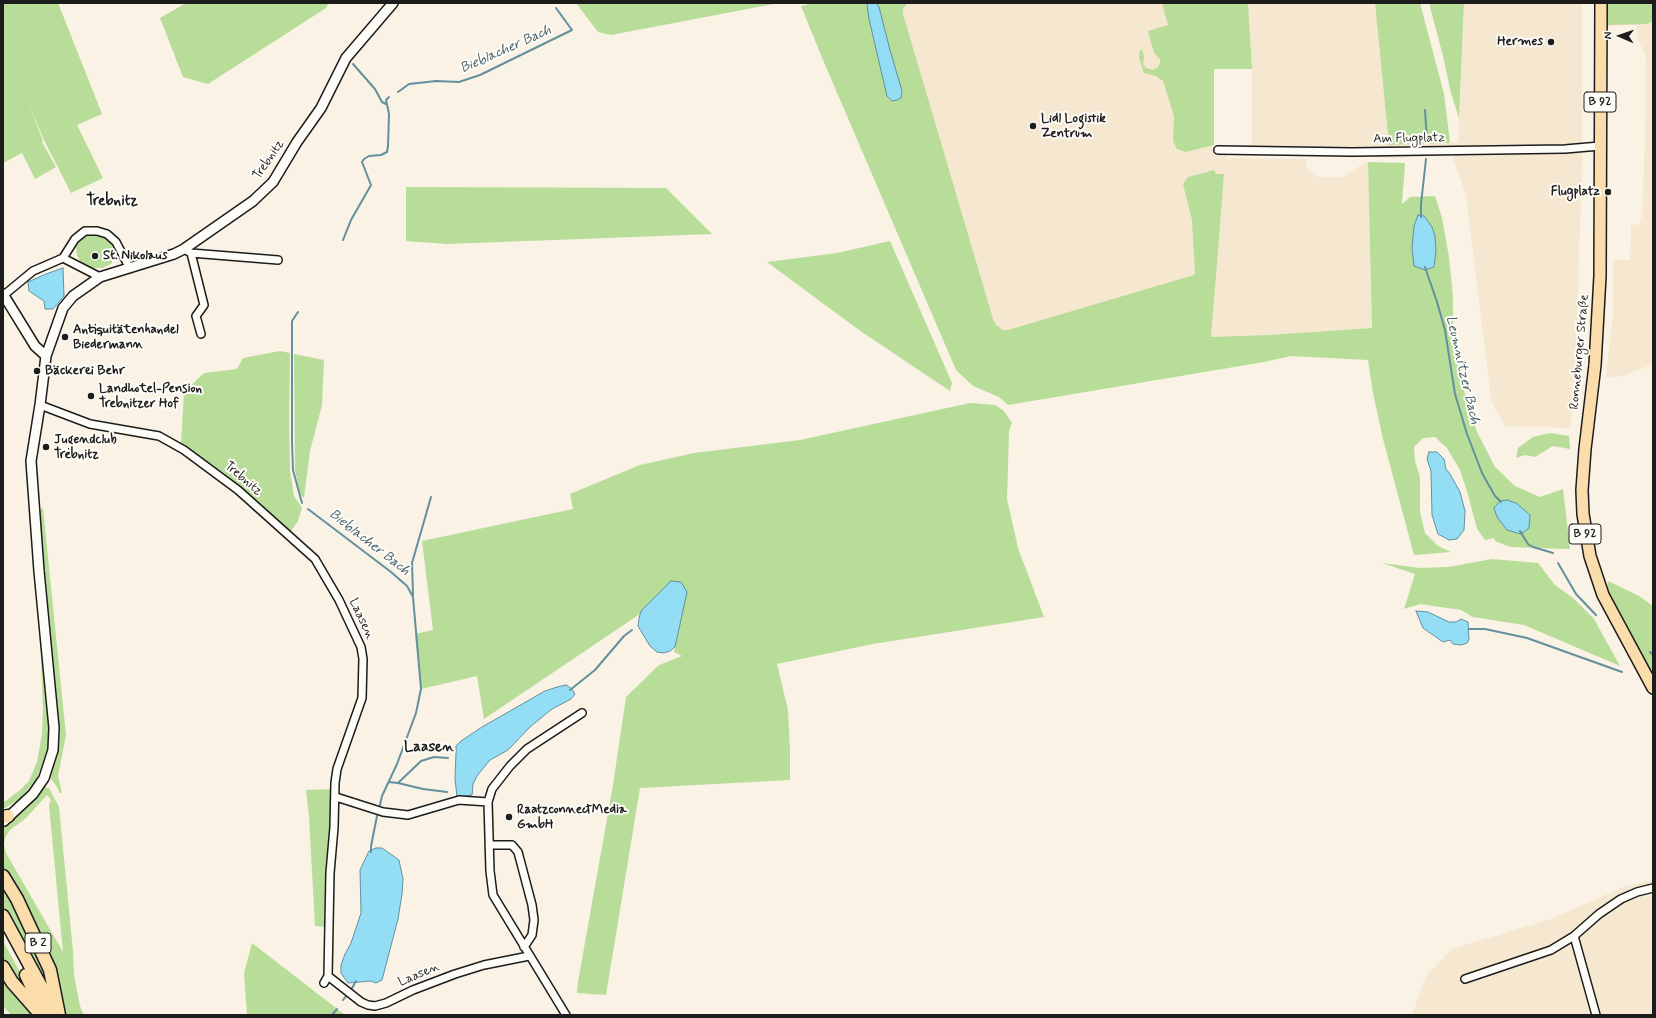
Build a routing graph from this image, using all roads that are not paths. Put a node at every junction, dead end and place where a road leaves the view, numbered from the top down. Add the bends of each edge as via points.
1 (393, 3) edge
2 (1601, 3) edge
3 (1600, 146) junction
4 (1218, 150) dead end
5 (187, 251) junction
6 (63, 258) junction
7 (278, 260) dead end
8 (129, 267) junction
9 (100, 277) junction
10 (3, 295) edge
11 (201, 334) dead end
12 (46, 356) junction
13 (40, 405) junction
14 (270, 521) joint
15 (1653, 688) edge
16 (582, 713) dead end
17 (336, 797) junction
18 (488, 802) junction
19 (4, 819) edge
20 (489, 845) junction
21 (3, 876) edge
22 (1653, 888) edge
23 (3, 916) edge
24 (3, 929) edge
25 (1574, 936) junction
26 (524, 947) junction
27 (529, 956) junction
28 (3, 967) edge
29 (328, 976) junction
30 (1465, 979) dead end
31 (324, 983) dead end
32 (41, 1015) edge
33 (45, 1015) edge
34 (57, 1015) edge
35 (566, 1015) edge
36 (1596, 1015) edge

1 - 5 street, Trebnitz via 346,58 321,108 272,182 253,201
2 - 3 main road, Ronneburger Straße / B 92
3 - 4 street, Am Flugplatz via 1565,149 1352,152
3 - 15 main road, Ronneburger Straße / B 92 via 1598,303 1594,381 1582,490 1583,514 1590,556 1603,595
5 - 7 street
5 - 8 street, Trebnitz
5 - 11 street via 204,305 196,316
6 - 8 street via 75,239 85,231 97,231 107,234 116,242
6 - 9 street
6 - 10 street via 33,271
8 - 9 street, Trebnitz
9 - 12 street via 73,296 63,308
10 - 12 street via 35,346
12 - 13 street
13 - 14 street, Trebnitz via 90,424 159,436 184,450 238,490
13 - 19 street via 31,461 54,728 53,750 44,778 33,794
14 - 17 street, Laasen via 315,559 339,600 361,647 362,698 337,768
16 - 18 street via 527,750 510,766 492,789
17 - 18 street via 383,812 408,815 459,800
17 - 29 street, Laasen via 330,873
18 - 20 street
20 - 26 street via 493,895
20 - 26 street via 512,845 518,852 534,920 532,935
21 - 34 highway, B 2 via 17,899 50,970
22 - 25 street via 1617,901
23 - 34 highway, B 2
24 - 33 highway, B 2
25 - 30 street via 1551,950
25 - 36 street
26 - 27 street
27 - 29 street, Laasen via 455,974 375,1006 361,1002
27 - 35 street
28 - 32 highway via 12,982
29 - 31 street, Laasen

